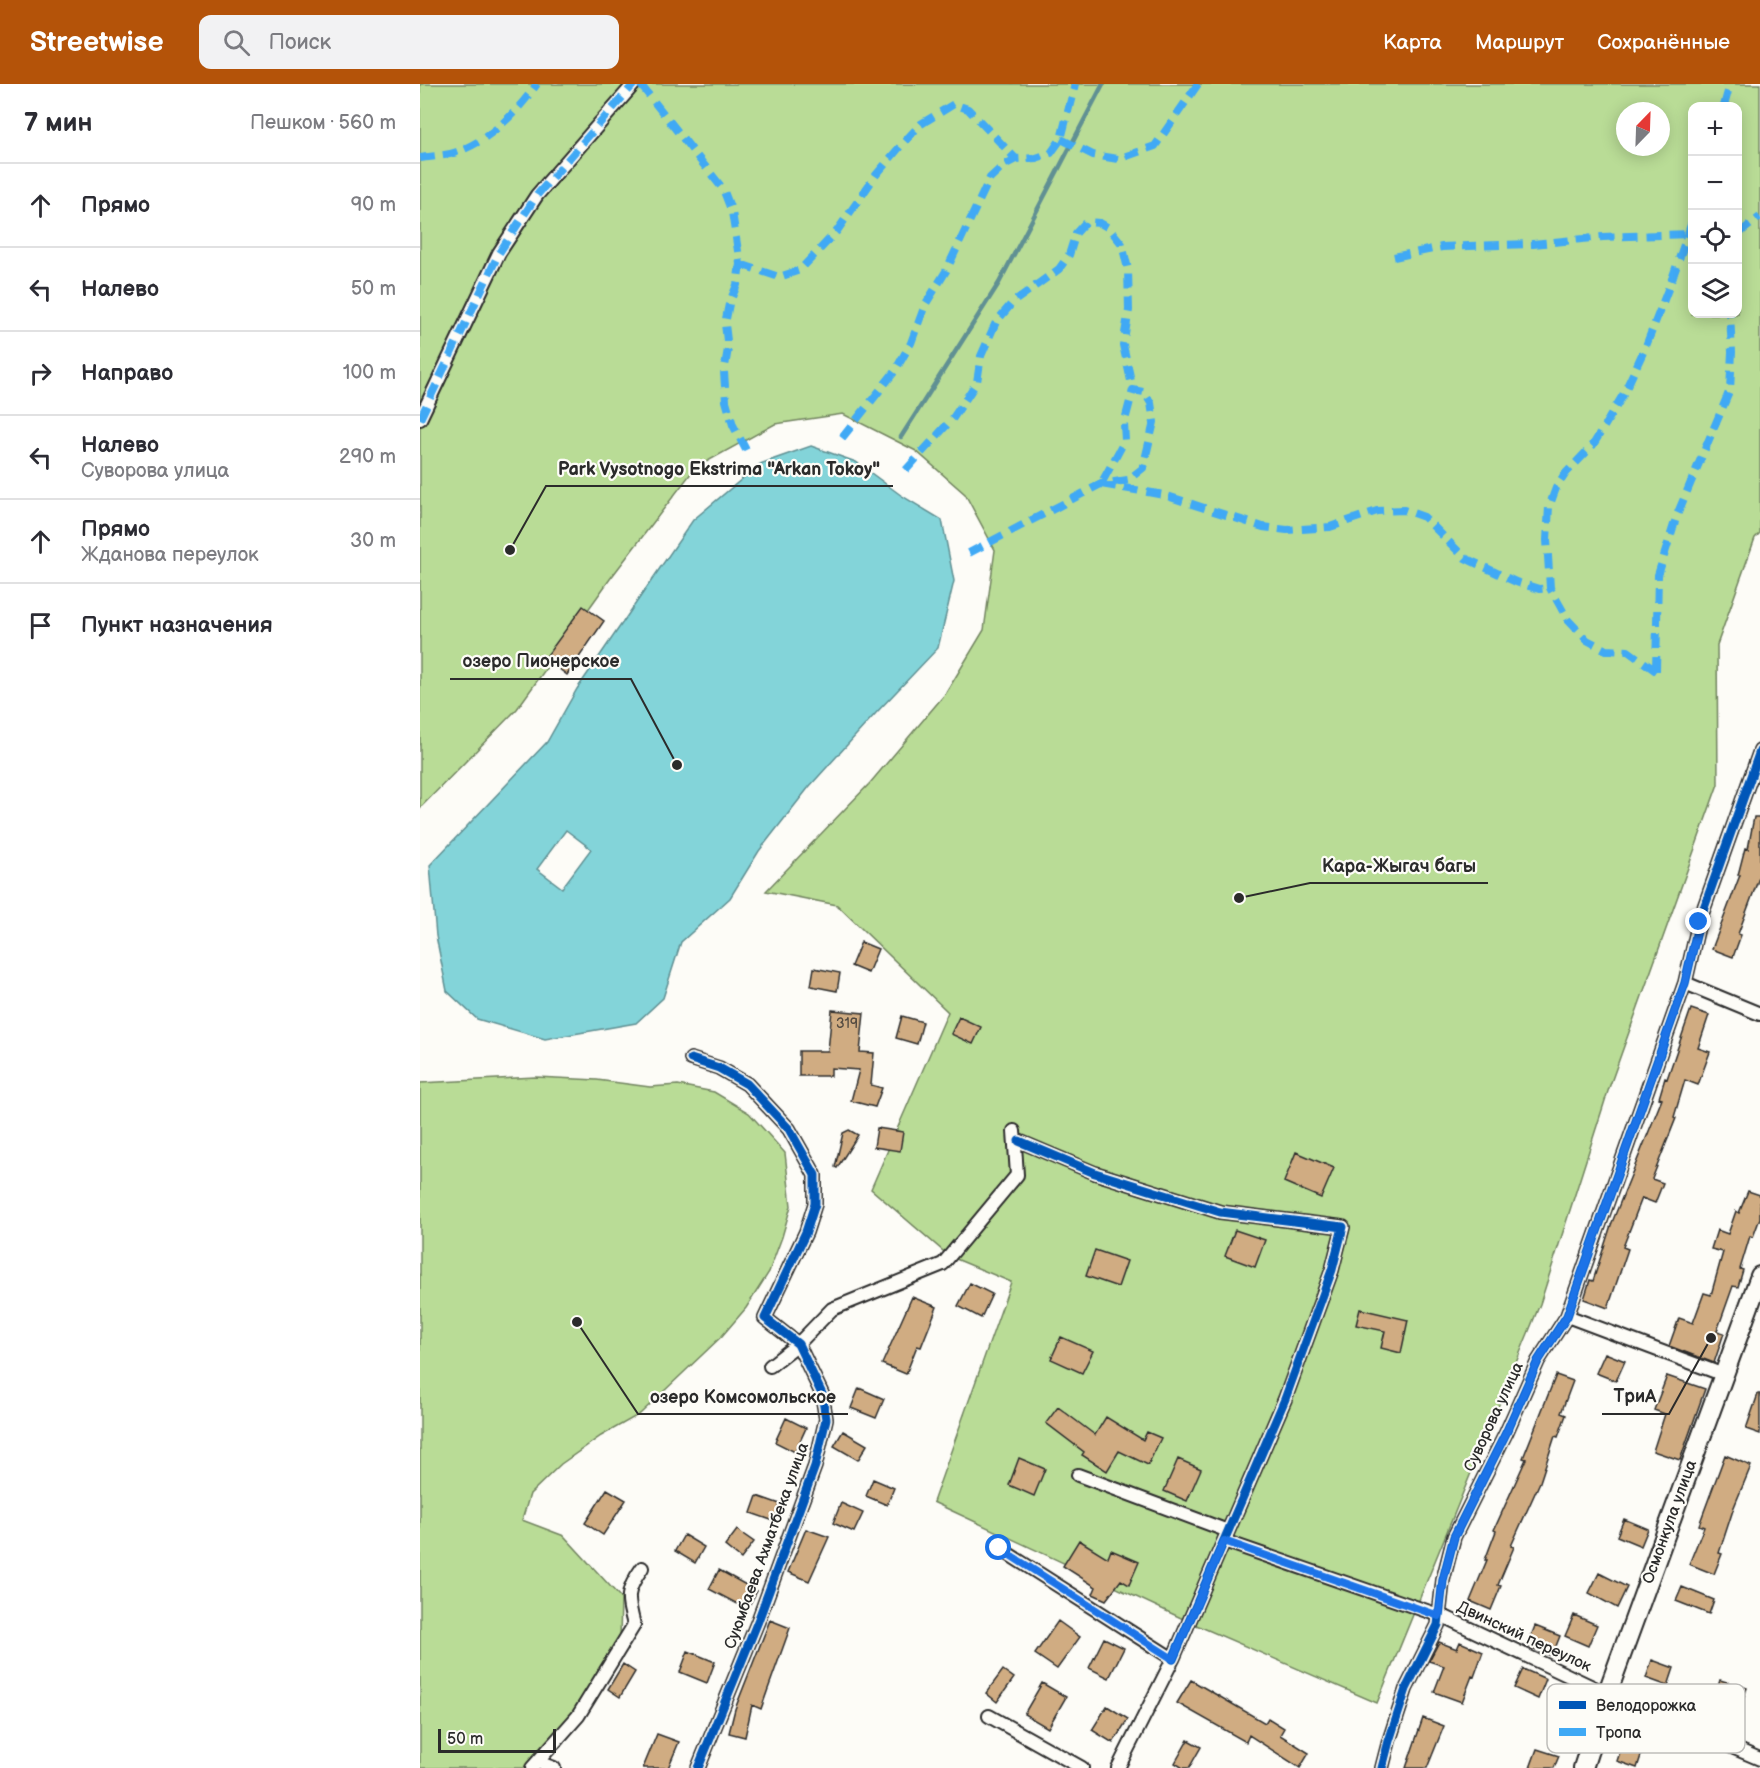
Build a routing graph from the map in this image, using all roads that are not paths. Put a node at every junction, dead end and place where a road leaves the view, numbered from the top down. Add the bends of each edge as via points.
1 (634, 84) edge
2 (420, 419) edge
3 (1760, 751) edge
4 (1685, 983) junction
5 (1760, 1014) edge
6 (691, 1059) dead end
7 (1760, 1276) edge
8 (1567, 1316) junction
9 (798, 1344) junction
10 (770, 1366) dead end
11 (1724, 1374) junction
12 (1078, 1475) dead end
13 (1226, 1536) junction
14 (999, 1548) dead end
15 (642, 1568) dead end
16 (1439, 1616) junction
17 (1173, 1659) junction
18 (1586, 1684) edge
19 (1612, 1684) edge
20 (989, 1716) dead end
21 (1588, 1753) edge
22 (1745, 1753) edge
23 (1760, 1759) edge
24 (535, 1765) edge
25 (554, 1768) edge
26 (698, 1768) edge
27 (1082, 1768) edge
28 (1118, 1768) edge
29 (1382, 1768) edge
30 (1583, 1768) edge

1 - 2 street via 537,195 499,253
3 - 4 street, Суворова улица via 1699,922
4 - 5 street
4 - 8 street, Суворова улица
6 - 9 street, Суюмбаева Ахматбека улица via 719,1068 747,1084 789,1129 815,1175 815,1204 806,1232 765,1318
7 - 11 street, Осмонкула улица
8 - 11 street
8 - 16 street, Суворова улица via 1538,1361 1454,1537
9 - 10 street
9 - 13 street via 832,1308 943,1264 1017,1175 1017,1136 1095,1173 1220,1212 1343,1227 1332,1270 1285,1399
9 - 26 street, Суюмбаева Ахматбека улица via 822,1394 826,1419 815,1466
11 - 19 street, Осмонкула улица
12 - 13 street, Двинский переулок
13 - 16 street, Двинский переулок
13 - 17 street
14 - 17 street
15 - 24 street via 627,1598 634,1625 578,1716
16 - 18 street, Двинский переулок
16 - 29 street, Суворова улица via 1406,1689
17 - 28 street
20 - 27 street
21 - 30 street, Осмонкула улица
22 - 23 street, Двинский переулок
24 - 25 street

